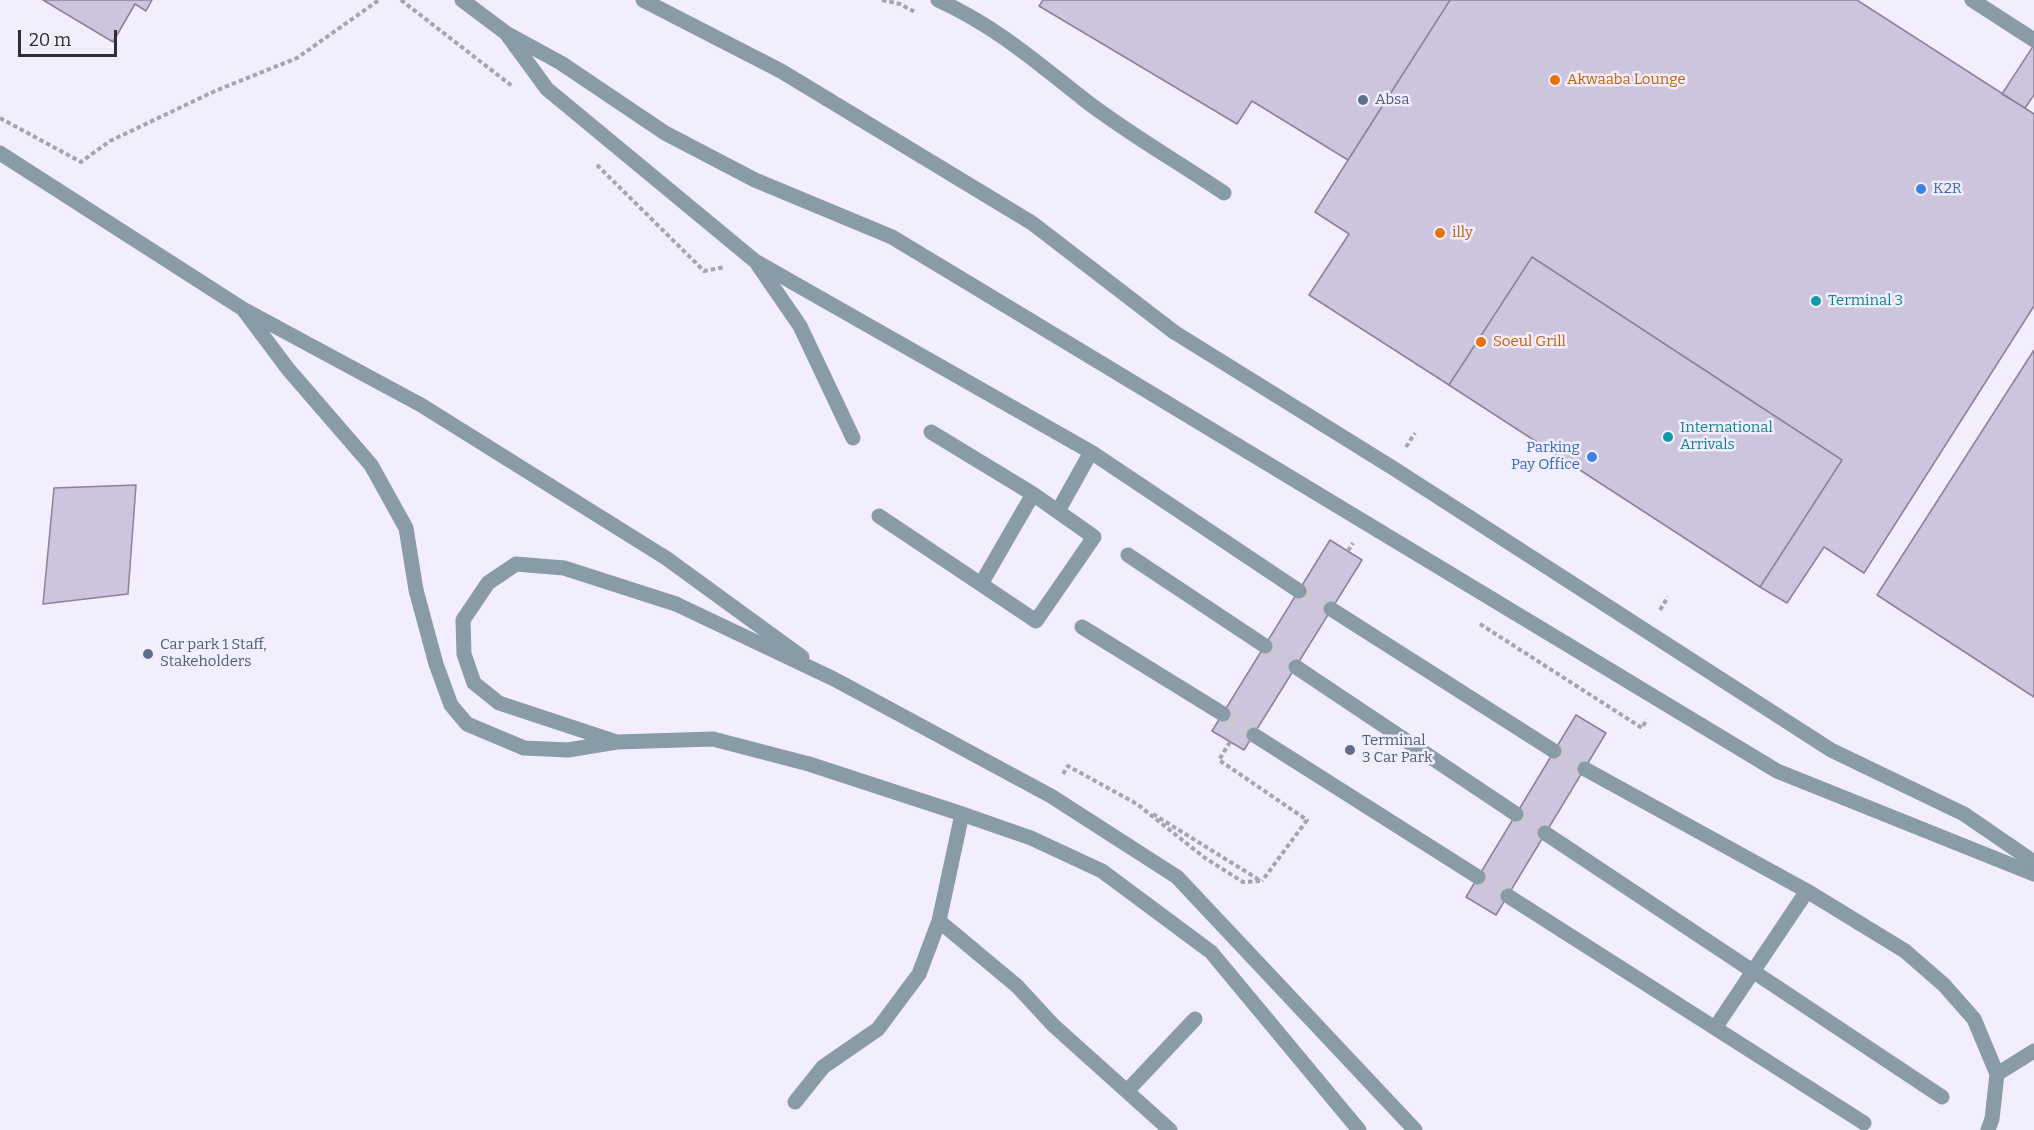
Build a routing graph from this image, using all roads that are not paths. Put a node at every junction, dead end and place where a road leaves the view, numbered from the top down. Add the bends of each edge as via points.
1 (462, 0) edge
2 (643, 0) edge
3 (938, 0) edge
4 (1972, 0) edge
5 (506, 33) junction
6 (2034, 40) edge
7 (0, 153) edge
8 (1224, 193) dead end
9 (755, 261) junction
10 (243, 309) junction
11 (931, 432) dead end
12 (853, 438) dead end
13 (1091, 452) junction
14 (1033, 494) junction
15 (1058, 511) junction
16 (879, 516) dead end
17 (1128, 555) dead end
18 (981, 584) junction
19 (1299, 591) tunnel mouth
20 (1331, 609) tunnel mouth
21 (1082, 627) dead end
22 (1265, 646) tunnel mouth
23 (1296, 667) tunnel mouth
24 (834, 680) junction
25 (1222, 714) tunnel mouth
26 (1254, 735) tunnel mouth
27 (617, 742) junction
28 (1554, 751) tunnel mouth
29 (1585, 769) tunnel mouth
30 (962, 814) junction
31 (1516, 814) tunnel mouth
32 (1545, 834) tunnel mouth
33 (2034, 862) edge
34 (2034, 874) edge
35 (1478, 877) tunnel mouth
36 (1808, 891) junction
37 (1508, 896) tunnel mouth
38 (939, 921) junction
39 (1753, 972) junction
40 (1195, 1019) dead end
41 (1715, 1028) junction
42 (2034, 1052) edge
43 (1997, 1074) junction
44 (1128, 1090) junction
45 (1942, 1097) dead end
46 (795, 1102) dead end
47 (1864, 1123) dead end
48 (1170, 1130) edge
49 (1359, 1130) edge
50 (1415, 1130) edge
51 (1988, 1130) edge

1 - 5 lane
2 - 33 lane, bridge via 781,71 1032,224 1174,333 1393,468 1831,750 1964,814
3 - 8 lane via 1022,48 1087,102
4 - 6 lane
5 - 9 lane via 546,89
5 - 34 lane via 561,63 665,133 755,180 892,237 1777,771
7 - 10 lane
9 - 12 lane via 800,326
9 - 13 lane
10 - 24 lane via 422,405 666,558
10 - 27 lane via 288,369 371,465 406,528 416,590 436,664 451,705 467,724 524,748 568,750
11 - 14 lane
13 - 15 lane
13 - 19 lane
14 - 15 lane
14 - 18 lane
15 - 18 lane via 1094,537 1036,621
16 - 18 lane
17 - 22 lane
20 - 28 lane
21 - 25 lane
23 - 31 lane
24 - 27 lane via 676,604 564,568 516,564 488,583 463,620 464,654 474,683 499,703
24 - 50 lane via 1051,796 1177,877
26 - 35 lane
27 - 30 lane via 712,739 809,764
29 - 36 lane
30 - 38 lane
30 - 49 lane via 1031,838 1102,871 1211,952
32 - 39 lane
36 - 39 lane
36 - 43 lane via 1905,951 1944,986 1974,1019
37 - 41 lane
38 - 44 lane via 1017,986 1053,1025
38 - 46 lane via 919,974 878,1029 823,1067
39 - 41 lane
39 - 45 lane
40 - 44 lane
41 - 47 lane
42 - 43 lane
43 - 51 lane
44 - 48 lane

